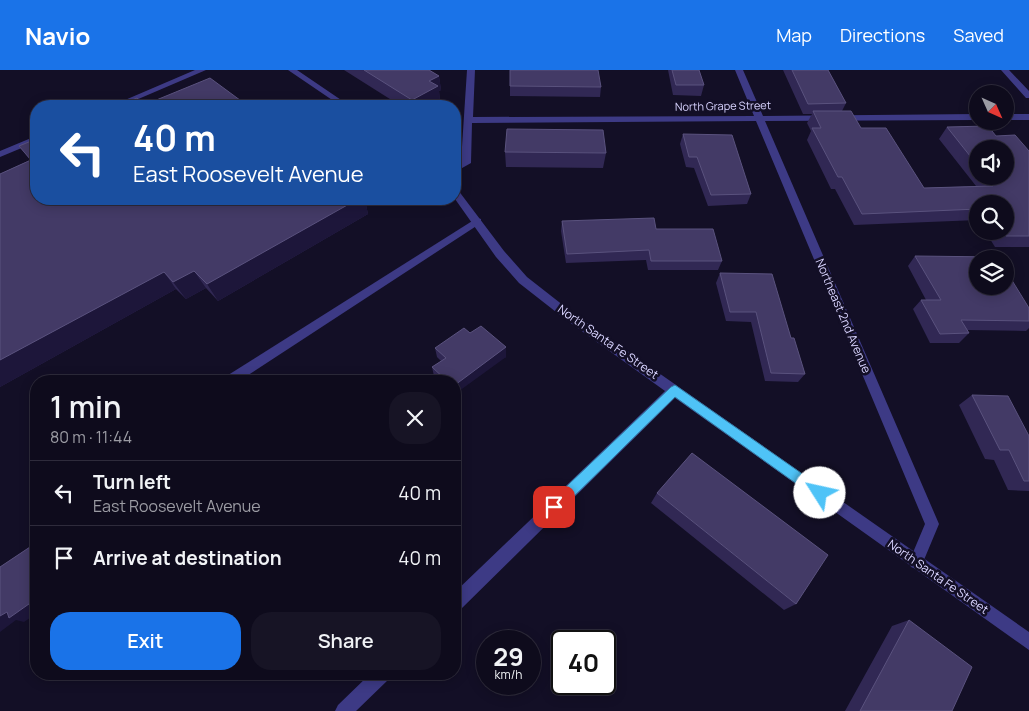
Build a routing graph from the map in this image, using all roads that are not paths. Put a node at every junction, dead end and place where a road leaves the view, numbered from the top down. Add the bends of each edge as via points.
1 (202, 70) edge
2 (292, 70) edge
3 (470, 70) edge
4 (739, 70) edge
5 (1005, 70) edge
6 (1029, 96) edge
7 (130, 100) edge
8 (337, 100) edge
9 (1029, 116) edge
10 (759, 117) junction
11 (969, 117) edge
12 (1014, 117) edge
13 (469, 120) junction
14 (30, 142) edge
15 (0, 154) edge
16 (461, 166) edge
17 (461, 200) edge
18 (477, 222) junction
19 (238, 375) edge
20 (675, 390) junction
21 (916, 562) junction
22 (461, 597) edge
23 (1029, 642) edge
24 (376, 680) edge
25 (344, 711) edge

1 - 7 street
2 - 8 street
3 - 13 street
4 - 10 street, Northeast 2nd Avenue
5 - 6 street
9 - 12 street
10 - 11 street, North Grape Street
10 - 13 street, North Grape Street
10 - 21 street, Northeast 2nd Avenue via 932,524
13 - 16 street via 466,163
14 - 15 street
17 - 18 street, North Santa Fe Street
18 - 19 street
18 - 20 street, North Santa Fe Street via 523,280
20 - 21 street, North Santa Fe Street
20 - 22 street
21 - 23 street, North Santa Fe Street
24 - 25 street

